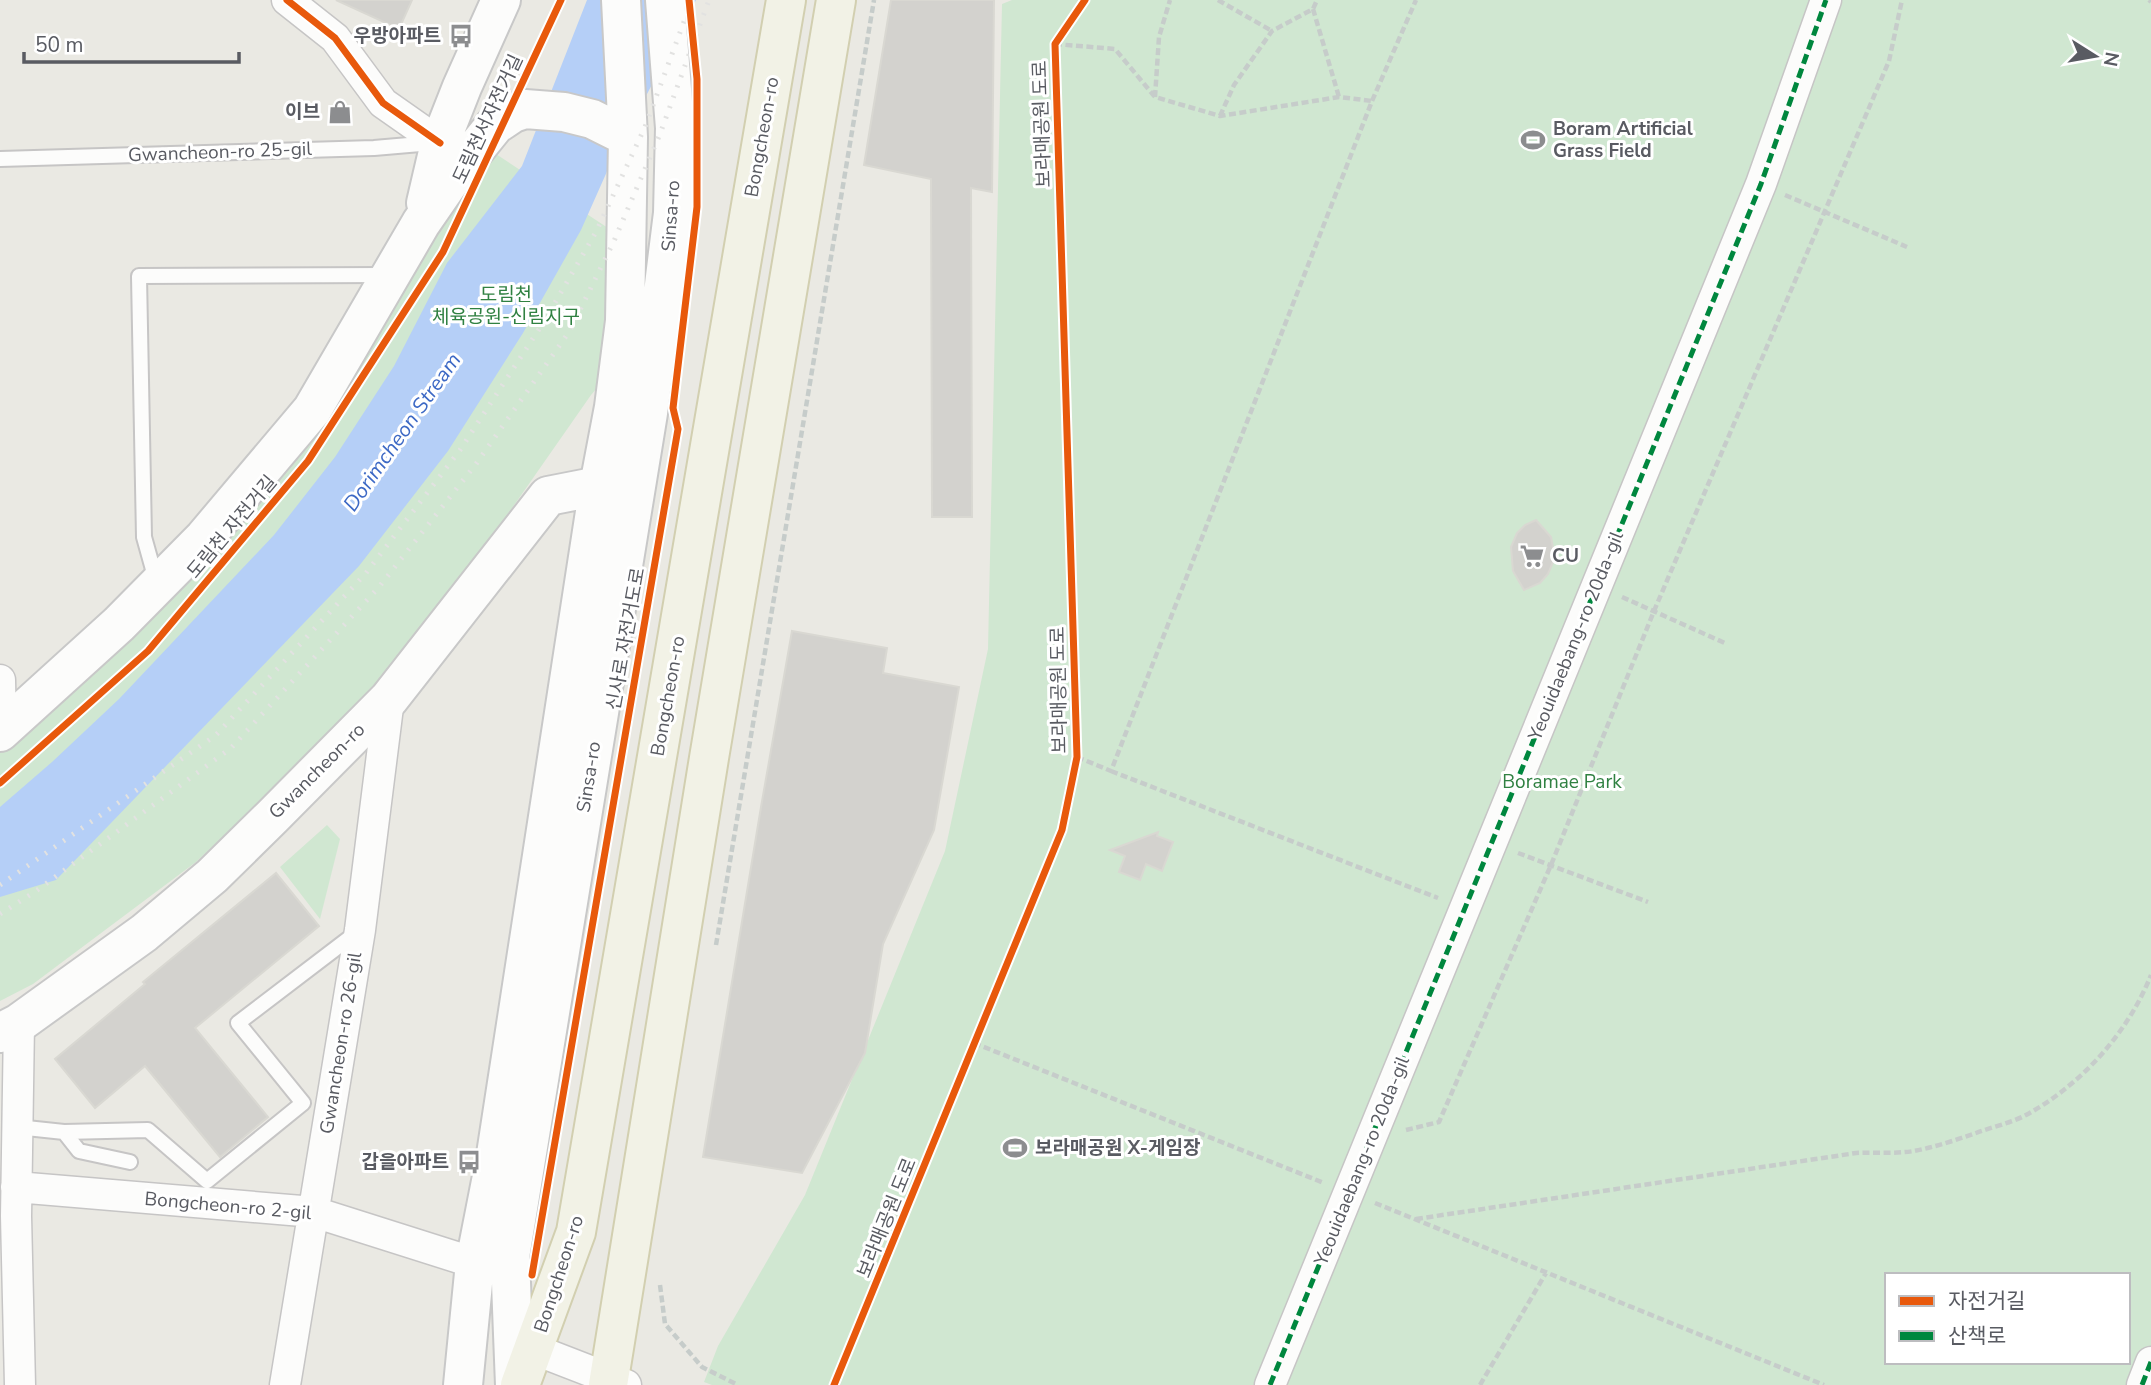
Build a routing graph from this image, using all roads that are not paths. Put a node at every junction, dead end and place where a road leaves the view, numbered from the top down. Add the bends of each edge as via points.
1 (287, 0) edge
2 (501, 0) edge
3 (621, 0) edge
4 (665, 0) edge
5 (786, 0) edge
6 (836, 0) edge
7 (1826, 0) edge
8 (628, 137) junction
9 (440, 143) junction
10 (0, 159) edge
11 (421, 223) junction
12 (392, 274) junction
13 (631, 410) junction
14 (599, 486) junction
15 (157, 585) junction
16 (0, 680) edge
17 (389, 699) junction
18 (1, 732) edge
19 (360, 930) junction
20 (10, 1028) edge
21 (16, 1128) junction
22 (64, 1132) junction
23 (130, 1162) dead end
24 (11, 1207) edge
25 (314, 1212) junction
26 (475, 1263) junction
27 (524, 1345) junction
28 (2151, 1362) edge
29 (615, 1383) edge
30 (20, 1385) edge
31 (285, 1385) edge
32 (463, 1385) edge
33 (518, 1385) edge
34 (1270, 1385) edge
35 (2142, 1385) edge

1 - 9 street via 335,38 383,103
2 - 9 main road
3 - 8 main road, Sinsa-ro
4 - 13 main road, Sinsa-ro via 675,128 673,213
5 - 27 main road, Bongcheon-ro via 576,1232
6 - 29 main road via 709,758
7 - 34 street, Yeouidaebang-ro 20da-gil via 1761,184
8 - 11 main road via 592,119 564,113 525,109 513,113 495,125
8 - 13 main road, Sinsa-ro via 625,321
9 - 10 lane, Gwancheon-ro 25-gil
9 - 11 main road
11 - 12 main road
12 - 15 main road via 312,410 204,538
12 - 15 lane via 139,276 144,537
13 - 14 main road, Sinsa-ro
13 - 27 main road, Sinsa-ro via 510,1257
14 - 17 main road, Gwancheon-ro via 548,496
14 - 26 main road, Sinsa-ro via 495,1161
15 - 18 main road
16 - 18 street
17 - 19 street, Gwancheon-ro 26-gil
17 - 20 main road, Gwancheon-ro via 212,876 144,933
19 - 22 lane via 238,1023 303,1102 207,1181 148,1130
19 - 25 street, Gwancheon-ro 26-gil
20 - 21 street
21 - 22 lane
21 - 24 street
22 - 23 lane via 79,1151
24 - 25 street, Bongcheon-ro 2-gil
24 - 30 street via 13,1343
25 - 26 street, Bongcheon-ro 2-gil
25 - 31 street, Gwancheon-ro 26-gil
26 - 32 main road, Sinsa-ro
27 - 29 street
27 - 33 main road, Bongcheon-ro
28 - 35 street

